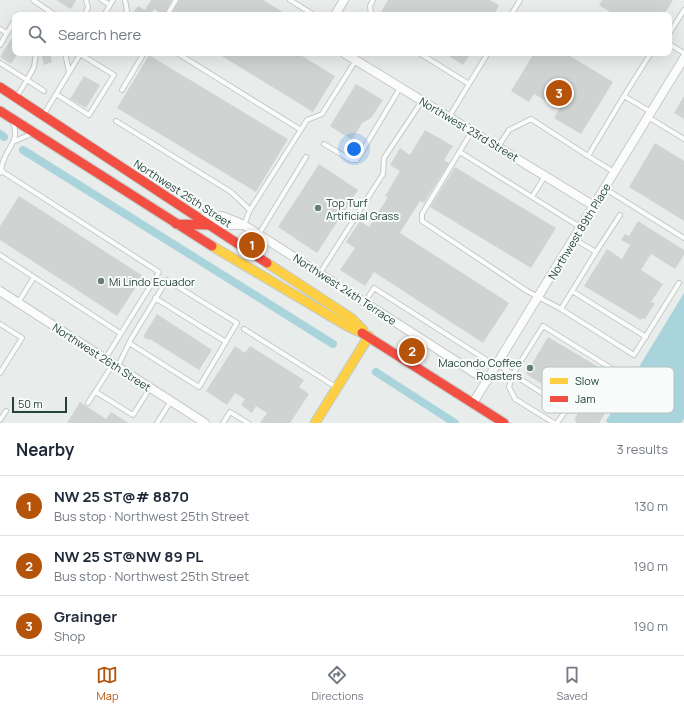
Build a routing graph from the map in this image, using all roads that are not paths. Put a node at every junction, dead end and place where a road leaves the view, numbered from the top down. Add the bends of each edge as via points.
1 (33, 0) edge
2 (86, 0) edge
3 (102, 0) edge
4 (113, 0) edge
5 (125, 0) edge
6 (176, 0) edge
7 (290, 0) edge
8 (344, 0) edge
9 (373, 0) edge
10 (520, 0) edge
11 (110, 5) junction
12 (684, 10) edge
13 (51, 12) edge
14 (86, 12) edge
15 (106, 12) edge
16 (126, 12) edge
17 (169, 12) edge
18 (309, 12) edge
19 (337, 12) edge
20 (371, 12) edge
21 (513, 12) edge
22 (12, 25) edge
23 (0, 29) edge
24 (672, 29) edge
25 (7, 33) junction
26 (0, 45) edge
27 (672, 46) edge
28 (684, 53) edge
29 (36, 56) edge
30 (65, 56) edge
31 (78, 56) edge
32 (84, 56) edge
33 (142, 56) edge
34 (181, 56) edge
35 (349, 56) edge
36 (424, 56) edge
37 (486, 56) edge
38 (649, 56) edge
39 (684, 58) edge
40 (356, 60) junction
41 (0, 63) edge
42 (69, 72) junction
43 (27, 80) junction
44 (469, 84) junction
45 (0, 87) edge
46 (400, 87) junction
47 (122, 90) dead end
48 (44, 91) dead end
49 (56, 94) junction
50 (624, 96) junction
51 (16, 97) junction
52 (422, 101) junction
53 (0, 112) edge
54 (43, 115) junction
55 (650, 115) junction
56 (449, 117) junction
57 (12, 120) junction
58 (116, 120) dead end
59 (301, 130) junction
60 (472, 131) junction
61 (34, 133) junction
62 (684, 139) edge
63 (15, 141) junction
64 (324, 144) dead end
65 (498, 147) junction
66 (460, 152) junction
67 (588, 156) junction
68 (306, 157) dead end
69 (0, 172) edge
70 (614, 172) junction
71 (545, 176) junction
72 (604, 188) junction
73 (532, 197) junction
74 (594, 206) junction
75 (250, 210) junction
76 (620, 215) dead end
77 (200, 218) junction
78 (175, 224) junction
79 (211, 225) junction
80 (244, 225) junction
81 (580, 227) junction
82 (259, 234) junction
83 (574, 238) junction
84 (684, 238) edge
85 (596, 252) junction
86 (0, 255) edge
87 (320, 273) junction
88 (34, 277) junction
89 (679, 283) dead end
90 (0, 291) edge
91 (572, 291) junction
92 (538, 297) junction
93 (155, 298) junction
94 (365, 302) junction
95 (18, 303) junction
96 (561, 309) junction
97 (0, 324) edge
98 (244, 329) dead end
99 (120, 333) junction
100 (369, 336) junction
101 (646, 337) junction
102 (226, 342) junction
103 (129, 343) junction
104 (105, 359) junction
105 (116, 365) junction
106 (496, 365) junction
107 (610, 367) edge
108 (0, 373) edge
109 (513, 374) junction
110 (487, 381) junction
111 (150, 388) junction
112 (337, 388) junction
113 (96, 392) junction
114 (542, 393) edge
115 (171, 401) junction
116 (473, 403) junction
117 (88, 404) dead end
118 (6, 411) dead end
119 (563, 413) edge
120 (0, 420) edge
121 (157, 423) edge
122 (205, 423) edge
123 (223, 423) edge
124 (248, 423) edge
125 (315, 423) edge
126 (504, 423) edge
127 (556, 423) edge

1 - 13 lane
2 - 14 lane
3 - 11 lane
4 - 11 lane
5 - 16 lane
6 - 17 lane
7 - 18 lane
8 - 19 street
9 - 20 lane
10 - 21 lane
11 - 15 lane
12 - 24 lane
22 - 25 lane
23 - 25 lane
25 - 26 lane
27 - 28 lane
29 - 43 lane via 34,67
30 - 42 lane
31 - 42 lane
32 - 49 lane via 114,76 89,115
33 - 47 lane
34 - 59 lane
35 - 40 street, Northwest 23rd Street
36 - 44 lane
37 - 44 lane
38 - 50 lane
39 - 55 street, Northwest 89th Place
40 - 46 street, Northwest 23rd Street
40 - 59 lane via 322,114 307,120
41 - 43 lane
42 - 49 lane
43 - 48 lane
43 - 51 lane
44 - 56 lane
45 - 51 main road, Northwest 25th Street
46 - 52 street, Northwest 23rd Street
46 - 64 lane via 357,160 351,160
49 - 54 lane
50 - 55 lane
50 - 67 lane
51 - 54 main road, Northwest 25th Street
52 - 56 street, Northwest 23rd Street
52 - 87 lane via 384,158 383,174
53 - 57 main road, Northwest 25th Street
54 - 77 main road, Northwest 25th Street
55 - 62 lane
55 - 70 street, Northwest 89th Place
56 - 60 street, Northwest 23rd Street
57 - 61 main road, Northwest 25th Street
57 - 63 lane
58 - 75 lane via 231,192
59 - 75 lane
60 - 65 street, Northwest 23rd Street
60 - 66 lane
61 - 63 lane
61 - 78 main road, Northwest 25th Street
63 - 69 lane via 4,158
65 - 67 lane via 509,130 531,118
65 - 71 street, Northwest 23rd Street
66 - 73 lane
66 - 92 lane via 422,214 422,221
67 - 70 lane
68 - 82 lane
69 - 99 lane via 159,272
70 - 72 street, Northwest 89th Place
71 - 73 lane
71 - 74 street, Northwest 23rd Street
72 - 74 street, Northwest 89th Place
72 - 84 lane
73 - 81 lane
74 - 81 street, Northwest 89th Place
75 - 80 lane
76 - 85 lane
77 - 79 main road, Northwest 25th Street
77 - 80 street, Northwest 24th Terrace via 222,216
78 - 79 main road
78 - 100 main road, Northwest 25th Street via 347,326
79 - 80 street
79 - 100 main road, Northwest 25th Street via 351,318
80 - 82 street, Northwest 24th Terrace
81 - 83 street, Northwest 89th Place
82 - 87 street, Northwest 24th Terrace
83 - 85 lane
83 - 92 street, Northwest 89th Place
85 - 91 lane
86 - 88 lane
87 - 94 street, Northwest 24th Terrace
88 - 95 lane
88 - 99 lane
89 - 101 lane
90 - 95 street, Northwest 26th Street
91 - 96 lane
91 - 101 lane
92 - 96 lane
92 - 106 street, Northwest 89th Place
93 - 102 lane
93 - 102 lane via 167,280 237,323
93 - 103 lane
94 - 106 lane via 374,288
94 - 110 street, Northwest 24th Terrace
95 - 104 street, Northwest 26th Street
96 - 101 lane via 634,355
97 - 108 lane via 22,338
98 - 112 lane
99 - 104 lane
100 - 112 main road
100 - 116 main road, Northwest 25th Street
102 - 103 lane via 199,387
103 - 105 lane
104 - 105 street, Northwest 26th Street
105 - 111 street, Northwest 26th Street
105 - 113 lane
106 - 109 lane
106 - 110 street, Northwest 89th Place
107 - 109 lane via 543,326
109 - 114 lane
109 - 127 lane via 509,387 512,396
110 - 116 street, Northwest 89th Place
111 - 113 lane via 133,415
111 - 115 street, Northwest 26th Street
112 - 125 main road
113 - 117 lane
115 - 121 lane
115 - 122 street, Northwest 26th Street
116 - 126 main road, Northwest 25th Street
118 - 120 lane
119 - 127 lane
123 - 124 lane via 230,412

